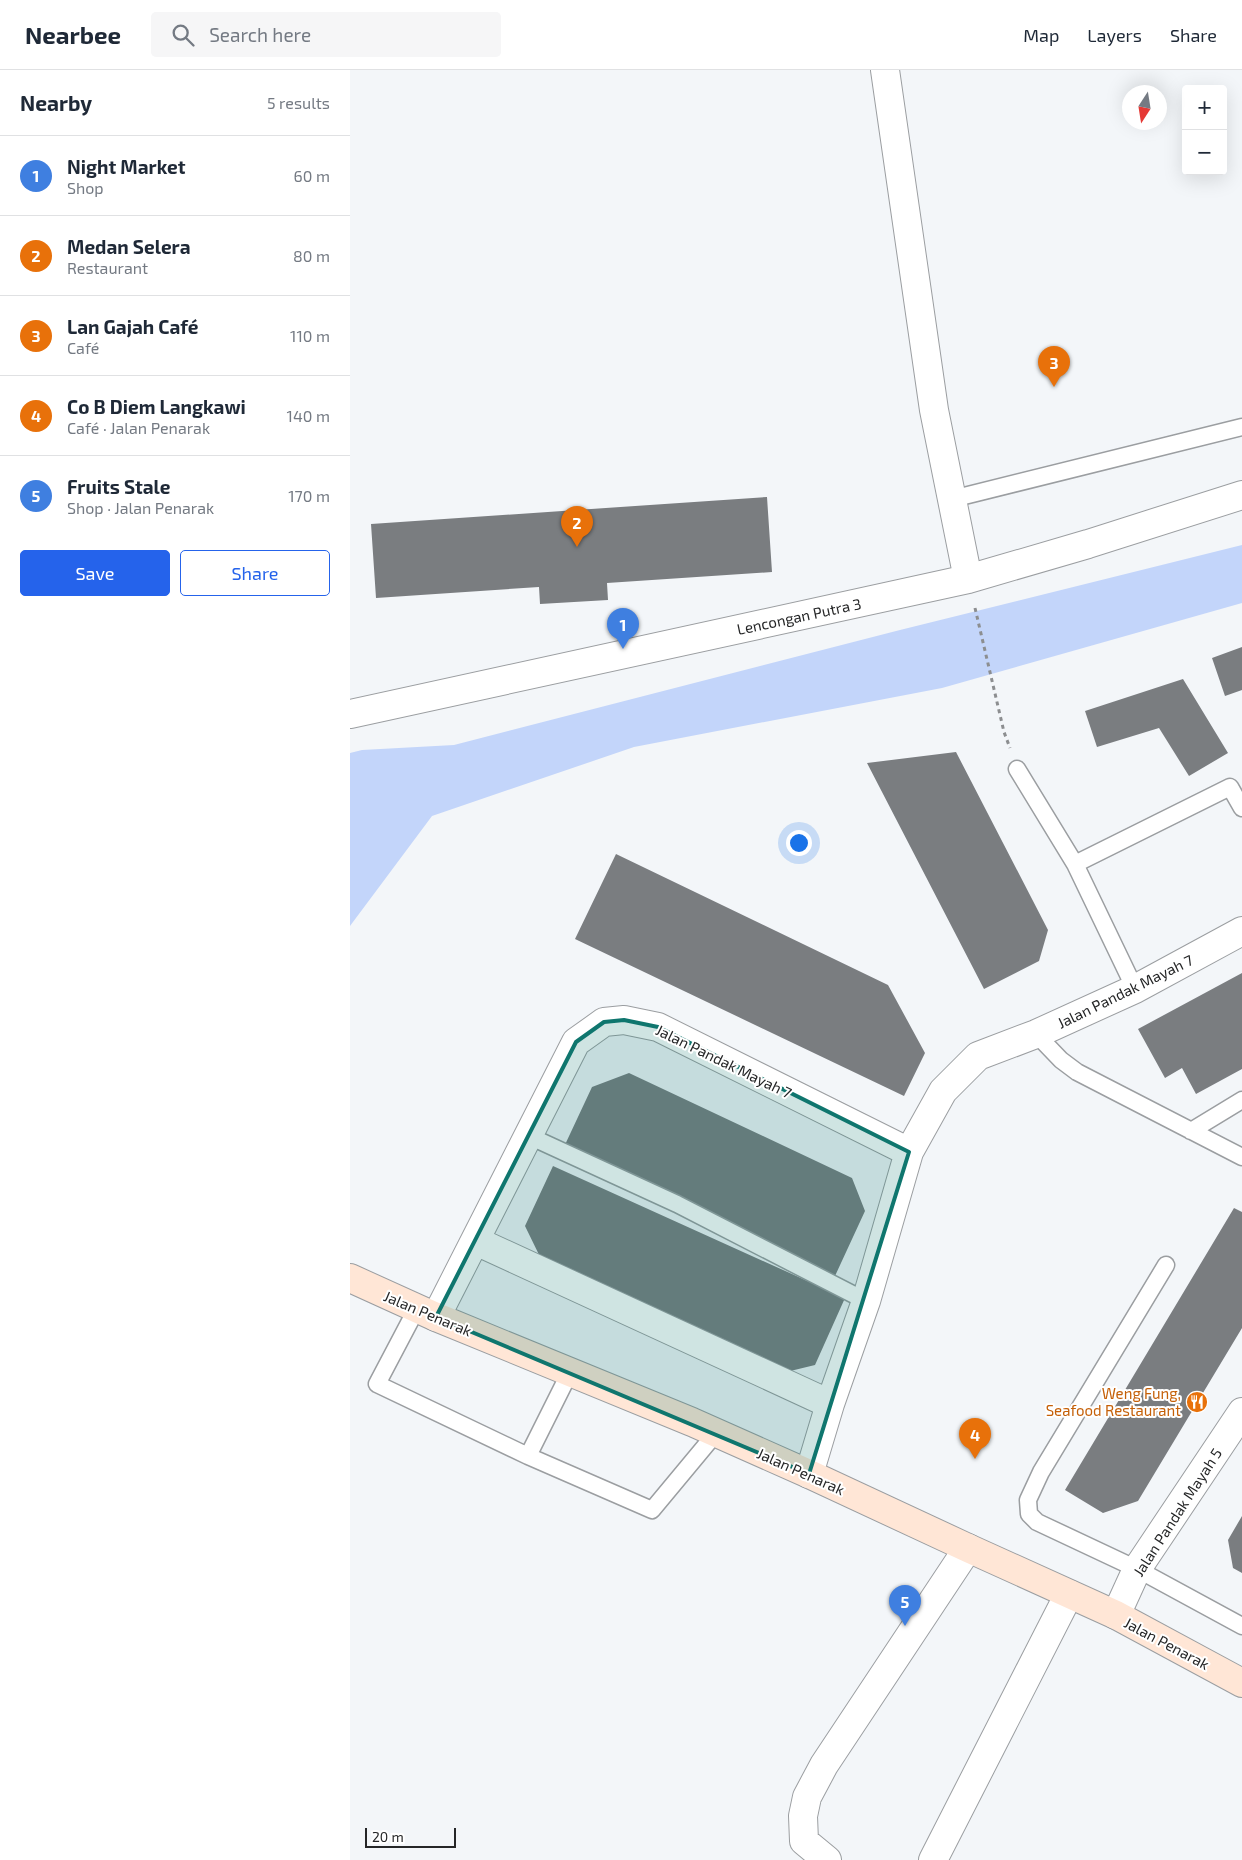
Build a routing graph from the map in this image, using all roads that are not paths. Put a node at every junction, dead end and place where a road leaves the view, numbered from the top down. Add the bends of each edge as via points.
1 (885, 70) edge
2 (1242, 427) edge
3 (1242, 495) edge
4 (952, 499) junction
5 (971, 591) junction
6 (350, 714) edge
7 (1018, 769) dead end
8 (1242, 808) edge
9 (1075, 864) junction
10 (1242, 931) edge
11 (1135, 989) junction
12 (1036, 1034) junction
13 (1242, 1100) edge
14 (1191, 1131) junction
15 (528, 1136) junction
16 (909, 1152) junction
17 (1242, 1157) edge
18 (476, 1242) junction
19 (1166, 1265) dead end
20 (350, 1278) edge
21 (866, 1301) junction
22 (427, 1313) junction
23 (570, 1372) junction
24 (830, 1404) junction
25 (1242, 1412) edge
26 (716, 1432) junction
27 (528, 1456) junction
28 (810, 1474) junction
29 (968, 1548) junction
30 (1138, 1569) junction
31 (1069, 1594) junction
32 (1116, 1615) junction
33 (1242, 1626) edge
34 (1242, 1683) edge
35 (797, 1851) edge
36 (826, 1860) edge
37 (933, 1860) edge

1 - 4 street via 934,410
2 - 4 lane
3 - 5 street, Lencongan Putra 3 via 1088,544
4 - 5 street
5 - 6 street, Lencongan Putra 3
7 - 9 lane
8 - 9 lane via 1230,787
9 - 11 lane
10 - 11 street, Jalan Pandak Mayah 7
11 - 12 street, Jalan Pandak Mayah 7
12 - 14 lane via 1077,1072
12 - 16 street, Jalan Pandak Mayah 7 via 978,1056 943,1091
13 - 14 lane
14 - 17 lane
15 - 16 street, Jalan Pandak Mayah 7 via 576,1042 604,1022 624,1020 658,1027
15 - 18 street, Jalan Pandak Mayah 7
15 - 21 lane via 677,1204
16 - 21 street, Jalan Pandak Mayah 7
18 - 22 street, Jalan Pandak Mayah 7
18 - 24 street
19 - 30 lane via 1041,1472 1028,1500 1029,1514 1037,1522
20 - 22 main road, Jalan Penarak
21 - 24 street, Jalan Pandak Mayah 7
22 - 23 main road, Jalan Penarak
22 - 27 lane via 377,1384
23 - 26 main road, Jalan Penarak
23 - 27 lane
24 - 28 street, Jalan Pandak Mayah 7
25 - 30 street, Jalan Pandak Mayah 5
26 - 27 lane via 652,1510
26 - 28 main road, Jalan Penarak
28 - 29 main road, Jalan Penarak
29 - 31 main road, Jalan Penarak
29 - 35 street via 824,1765 807,1797
30 - 32 street, Jalan Pandak Mayah 5
30 - 33 lane
31 - 32 main road, Jalan Penarak
31 - 37 street
32 - 34 main road, Jalan Penarak
35 - 36 street

